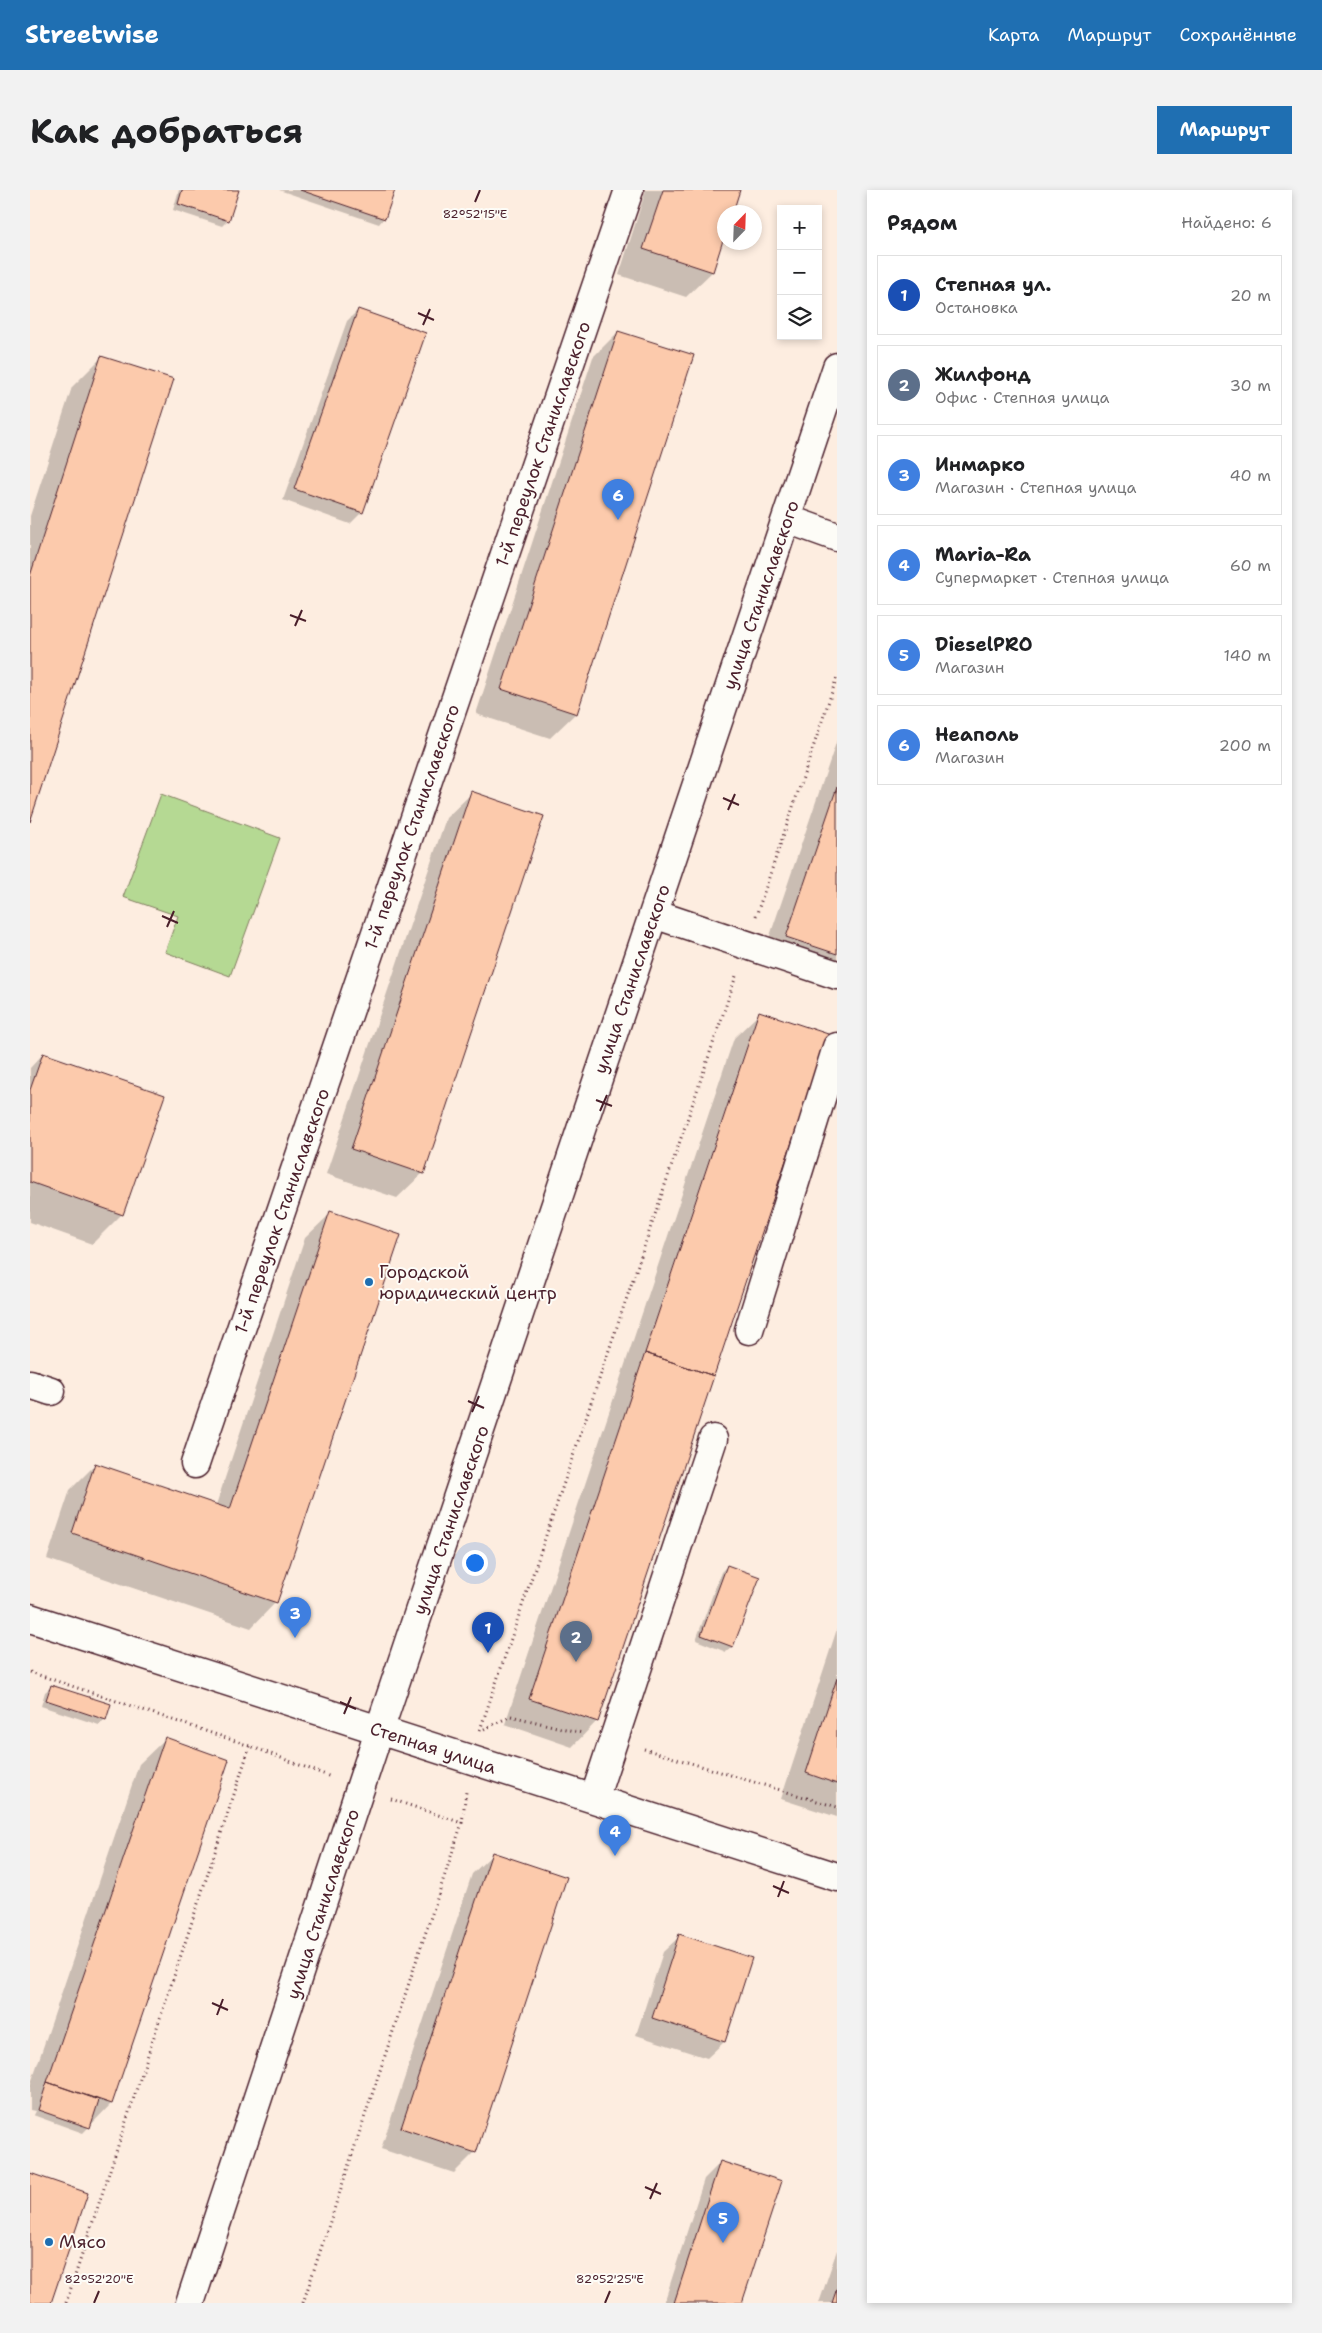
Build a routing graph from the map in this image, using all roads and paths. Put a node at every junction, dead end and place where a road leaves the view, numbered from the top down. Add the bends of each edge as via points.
1 (629, 190) edge
2 (837, 367) edge
3 (787, 520) junction
4 (837, 537) edge
5 (837, 677) edge
6 (654, 914) junction
7 (746, 944) junction
8 (837, 975) edge
9 (837, 1047) edge
10 (749, 1330) dead end
11 (713, 1438) dead end
12 (195, 1464) dead end
13 (30, 1618) edge
14 (30, 1672) edge
15 (379, 1731) junction
16 (614, 1740) junction
17 (250, 1746) junction
18 (470, 1760) junction
19 (361, 1789) junction
20 (594, 1800) junction
21 (837, 1806) edge
22 (462, 1823) junction
23 (837, 1877) edge
24 (66, 2303) edge
25 (190, 2303) edge
26 (303, 2303) edge

1 - 12 street, 1-й переулок Станиславского
2 - 3 street, улица Станиславского
3 - 4 street
3 - 6 street, улица Станиславского
5 - 7 path
6 - 7 street
6 - 15 street, улица Станиславского
7 - 8 street
7 - 16 path via 479,1732 511,1716
9 - 10 street
11 - 16 street
13 - 15 street, Степная улица
14 - 17 path
15 - 18 street, Степная улица
15 - 19 street, улица Станиславского
16 - 20 street
16 - 21 path
17 - 19 path
17 - 24 path
18 - 20 street, Степная улица
18 - 22 path
19 - 22 path
19 - 25 street, улица Станиславского
20 - 23 street, Степная улица
22 - 26 path

